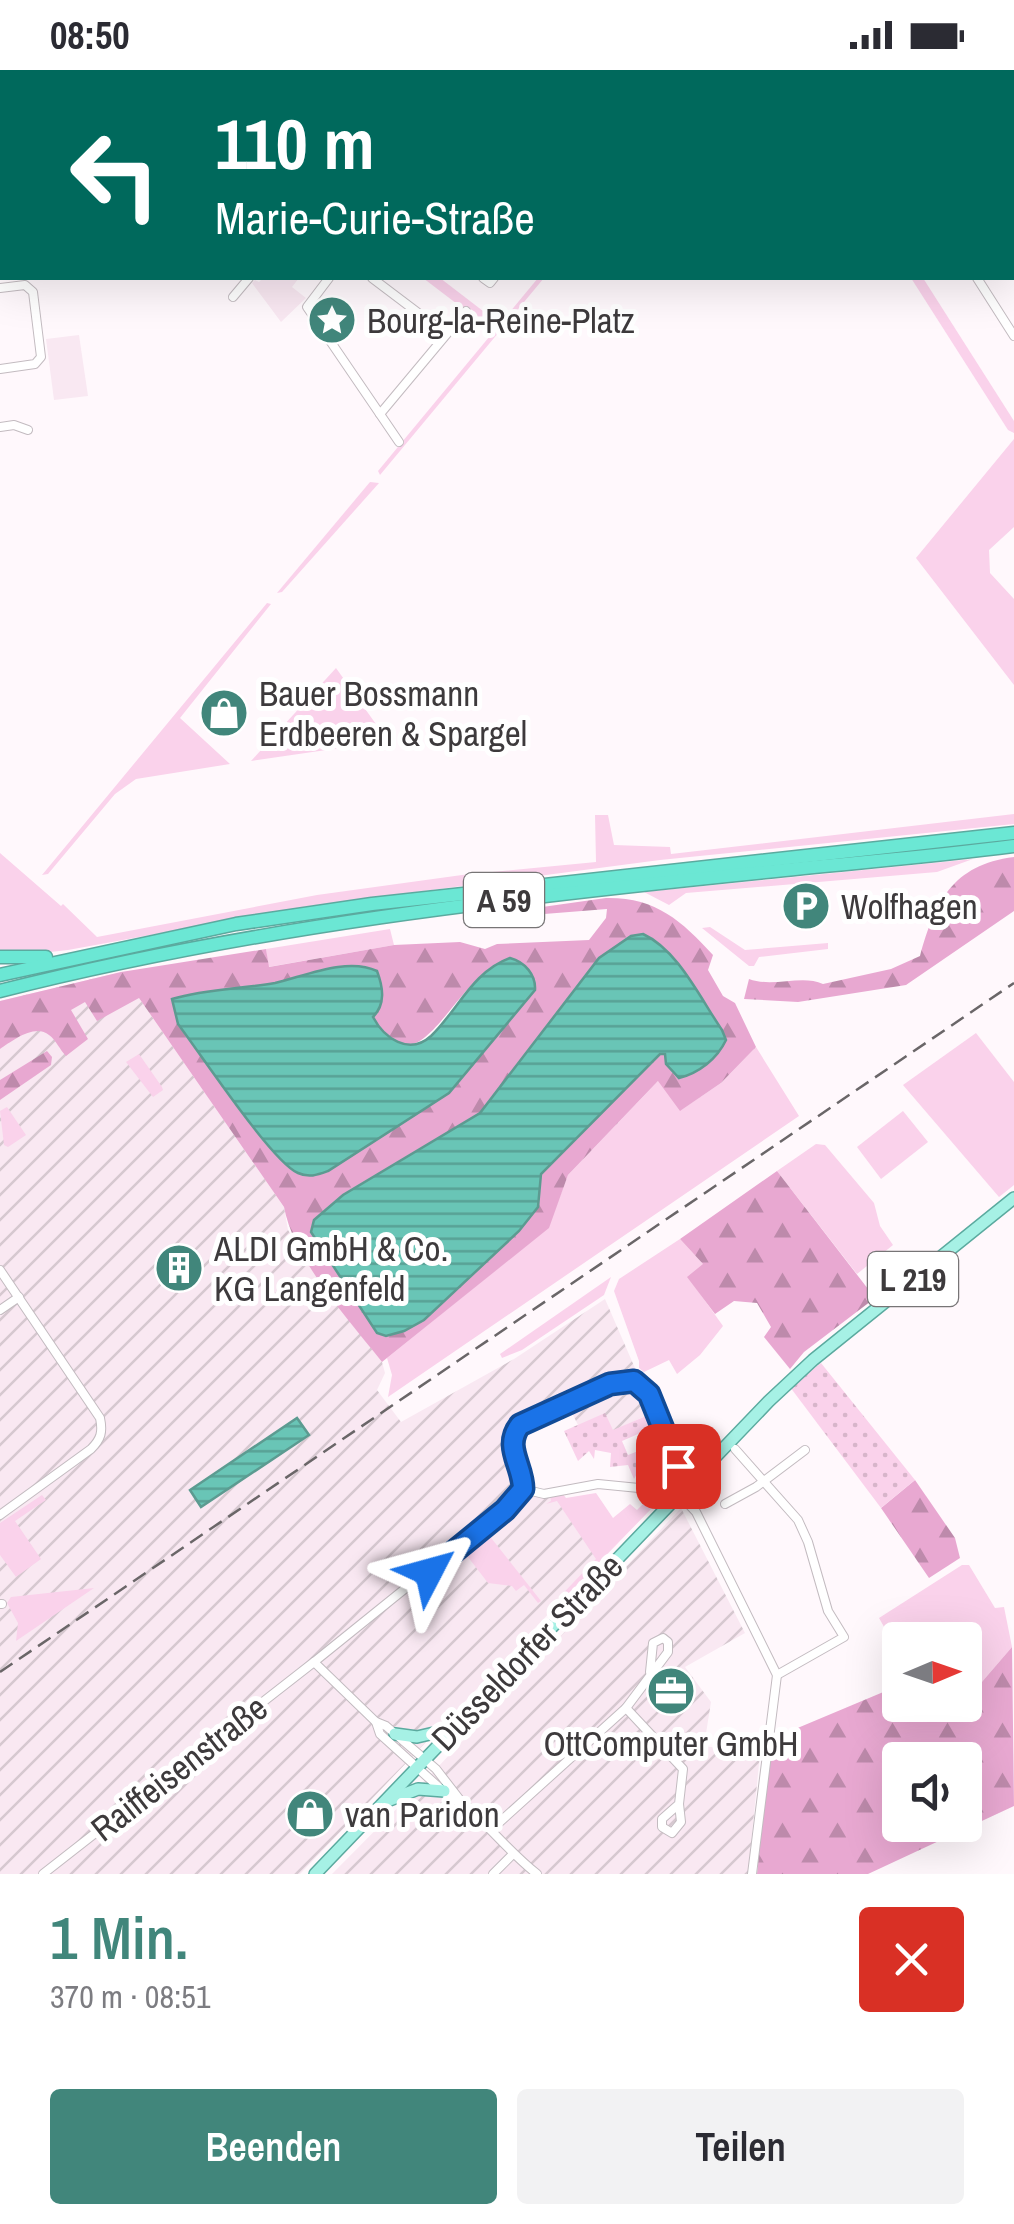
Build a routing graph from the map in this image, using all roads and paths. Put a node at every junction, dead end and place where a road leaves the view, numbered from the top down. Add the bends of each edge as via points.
1 (247, 280) edge
2 (327, 280) edge
3 (375, 280) edge
4 (978, 280) edge
5 (0, 288) edge
6 (233, 298) dead end
7 (466, 312) dead end
8 (446, 334) junction
9 (1014, 336) edge
10 (0, 368) edge
11 (380, 414) junction
12 (0, 427) edge
13 (28, 430) dead end
14 (399, 442) dead end
15 (1014, 833) edge
16 (1014, 846) edge
17 (98, 952) junction
18 (0, 957) edge
19 (0, 975) edge
20 (0, 991) edge
21 (1014, 1198) edge
22 (0, 1270) edge
23 (19, 1297) junction
24 (0, 1310) edge
25 (735, 1449) dead end
26 (806, 1450) dead end
27 (681, 1474) dead end
28 (764, 1481) junction
29 (523, 1489) junction
30 (655, 1496) dead end
31 (680, 1496) junction
32 (725, 1504) dead end
33 (0, 1515) edge
34 (314, 1662) junction
35 (650, 1672) dead end
36 (776, 1674) junction
37 (626, 1708) junction
38 (376, 1722) junction
39 (455, 1727) junction
40 (395, 1734) junction
41 (420, 1763) junction
42 (444, 1792) junction
43 (460, 1800) junction
44 (383, 1802) junction
45 (678, 1804) dead end
46 (492, 1829) junction
47 (512, 1855) junction
48 (43, 1874) edge
49 (315, 1874) edge
50 (494, 1874) edge
51 (536, 1874) edge
52 (752, 1874) edge

1 - 6 street
2 - 11 street via 307,307
3 - 8 street
4 - 9 street
5 - 10 street via 25,284 33,292 41,357 36,364
7 - 8 street
8 - 11 street
11 - 14 street
12 - 13 street
15 - 17 highway, A 59 via 372,904
16 - 20 highway, A 59 via 414,911 241,938
17 - 18 highway
17 - 19 highway, A 59
21 - 31 main road, Düsseldorfer Straße / L 219 via 812,1360
22 - 23 street
23 - 24 street
23 - 33 street via 102,1429 92,1450
25 - 28 street
26 - 28 street
27 - 29 street via 649,1394 634,1381 610,1384 520,1425 512,1450
28 - 32 street
28 - 36 street via 798,1520 828,1611 844,1636
29 - 30 street via 544,1494 598,1484 649,1489
29 - 34 street, Raiffeisenstraße
31 - 36 street via 696,1512
31 - 39 main road, Düsseldorfer Straße / L 219
34 - 38 street
34 - 48 street, Raiffeisenstraße
35 - 37 street
36 - 52 street
37 - 45 street via 683,1769
37 - 46 street
38 - 40 street
38 - 41 street via 380,1734
39 - 40 main road via 417,1737
39 - 41 main road, Düsseldorfer Straße / L 219
40 - 41 street
41 - 42 street
41 - 43 street
41 - 44 main road, Düsseldorfer Straße / L 219
42 - 43 street
42 - 44 main road via 418,1790
43 - 46 street
44 - 49 main road, Düsseldorfer Straße / L 219
46 - 47 street
47 - 50 street
47 - 51 street

